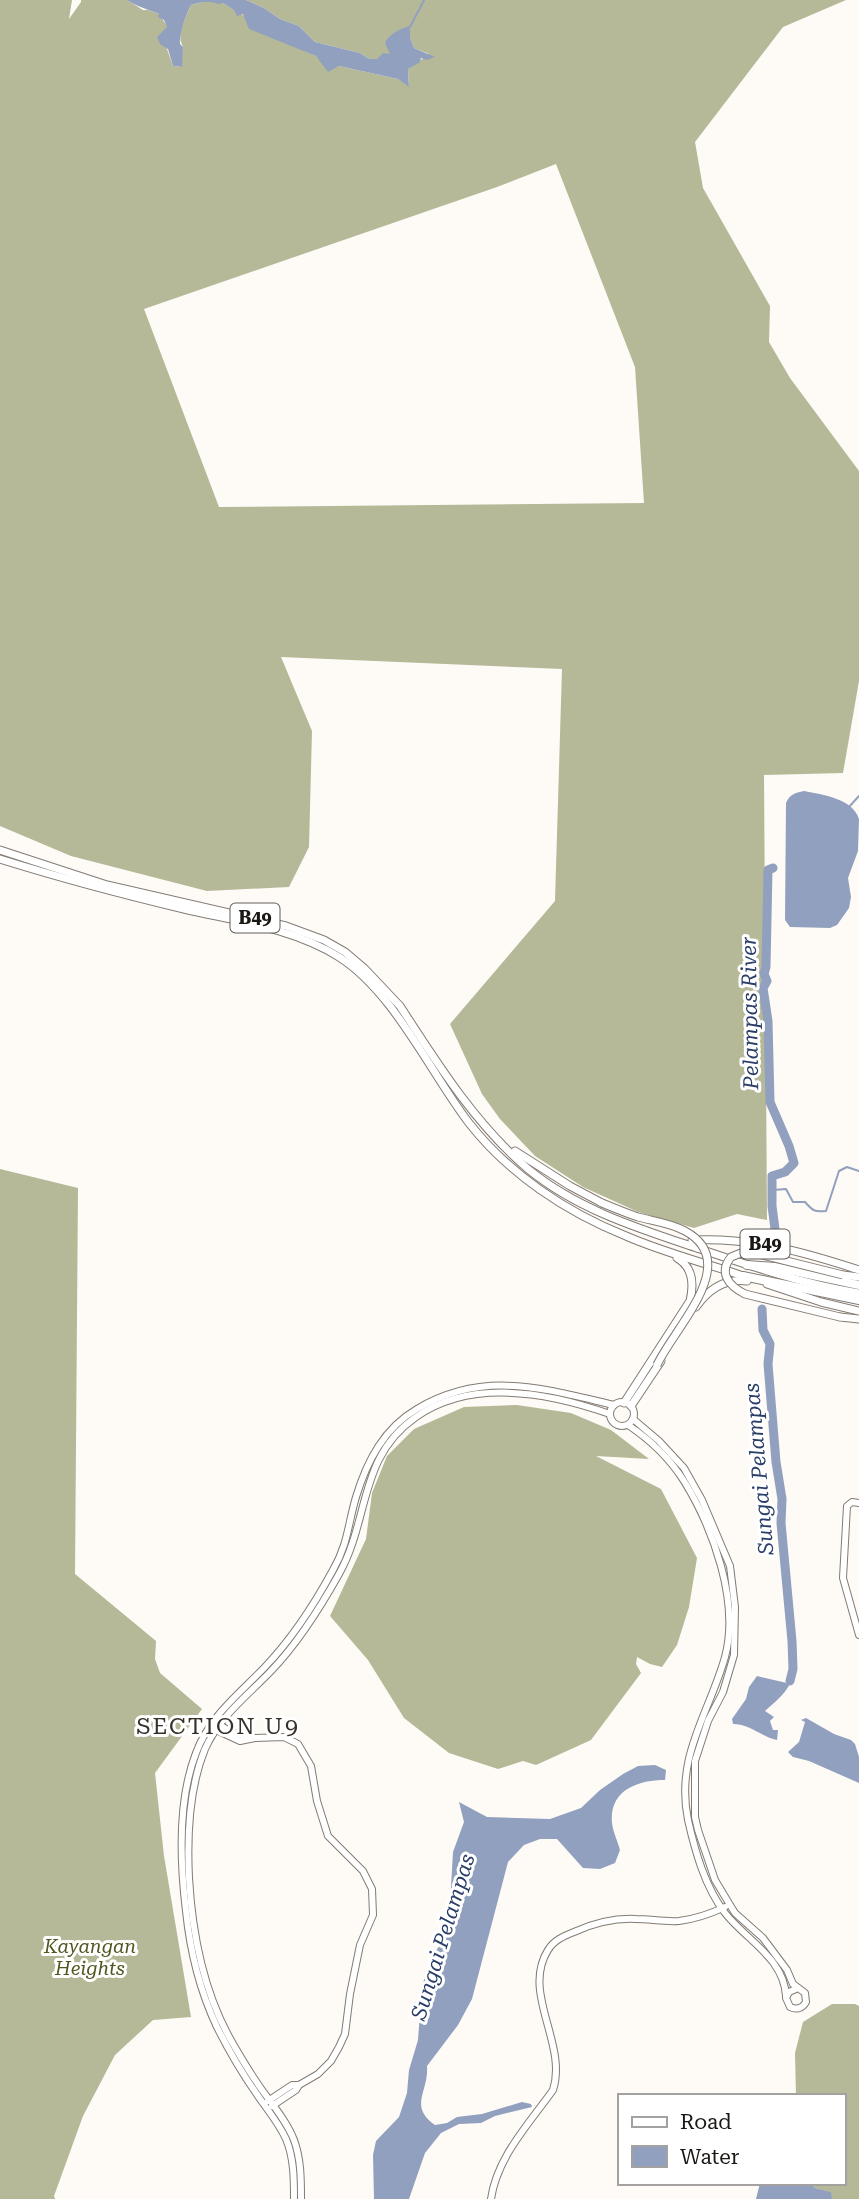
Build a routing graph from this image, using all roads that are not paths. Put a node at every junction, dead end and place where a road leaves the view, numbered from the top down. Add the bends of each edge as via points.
1 (0, 850) edge
2 (0, 859) edge
3 (494, 1137) junction
4 (667, 1238) junction
5 (665, 1250) junction
6 (747, 1265) junction
7 (859, 1270) edge
8 (743, 1276) junction
9 (859, 1277) edge
10 (762, 1282) junction
11 (859, 1285) edge
12 (859, 1293) edge
13 (859, 1300) edge
14 (859, 1311) edge
15 (859, 1319) edge
16 (657, 1365) junction
17 (627, 1404) junction
18 (614, 1405) junction
19 (610, 1414) junction
20 (630, 1422) junction
21 (859, 1503) edge
22 (859, 1635) edge
23 (227, 1715) junction
24 (214, 1725) junction
25 (226, 1732) junction
26 (210, 1738) junction
27 (726, 1906) junction
28 (798, 1988) junction
29 (786, 1998) junction
30 (264, 2091) junction
31 (280, 2097) junction
32 (269, 2104) junction
33 (279, 2115) junction
34 (294, 2199) edge
35 (300, 2199) edge
36 (491, 2199) edge

1 - 3 main road, B49 via 107,885 286,926 345,952 400,1006
2 - 5 main road, B49 via 105,890 284,932 340,958 382,997 468,1122 499,1158 574,1211
3 - 4 main road, B49 via 551,1186 595,1211
3 - 16 main road, bridge via 602,1203 684,1230 705,1251 704,1289
4 - 6 main road, B49
4 - 7 main road, B49 via 755,1242
5 - 8 main road, B49
5 - 17 main road via 686,1263 692,1281 690,1301
6 - 11 highway
6 - 12 main road, B49
8 - 10 main road, B49
8 - 13 highway
9 - 15 main road, bridge via 746,1251 731,1257 724,1269 733,1288 744,1294
10 - 14 main road, B49
10 - 16 main road via 739,1280 710,1290
16 - 17 main road
17 - 18 street
17 - 20 street via 634,1411
18 - 19 street
18 - 24 street via 544,1388 503,1385 440,1397 395,1425 370,1459 344,1550 312,1606
19 - 20 street via 616,1425
19 - 23 street via 575,1402 501,1392 467,1396 432,1408 402,1428 376,1462 350,1552 318,1609 288,1651
20 - 27 street via 684,1468 730,1566 734,1655 698,1748 694,1790 698,1830
21 - 22 street via 846,1506 843,1578
23 - 24 street
23 - 25 street
24 - 25 street
24 - 26 street
24 - 32 street via 195,1755 184,1812 186,1913 208,2005 255,2092
25 - 26 street
25 - 31 street via 240,1741 284,1737 298,1744 311,1766 328,1836 363,1871 372,1889 370,1926 356,1961 345,2034 331,2061 318,2074
26 - 30 street via 198,1772 189,1836 194,1928 209,1989 228,2034
27 - 28 street via 763,1938
27 - 29 street via 774,1963
27 - 36 street via 687,1920 618,1919 583,1928 551,1945 539,1972 557,2062 555,2082 505,2157
28 - 29 street
28 - 29 street via 806,1996 802,2007 790,2007
30 - 31 street
30 - 32 street
31 - 32 street
31 - 33 street
32 - 33 street
32 - 34 street via 290,2152
33 - 35 street via 298,2152

